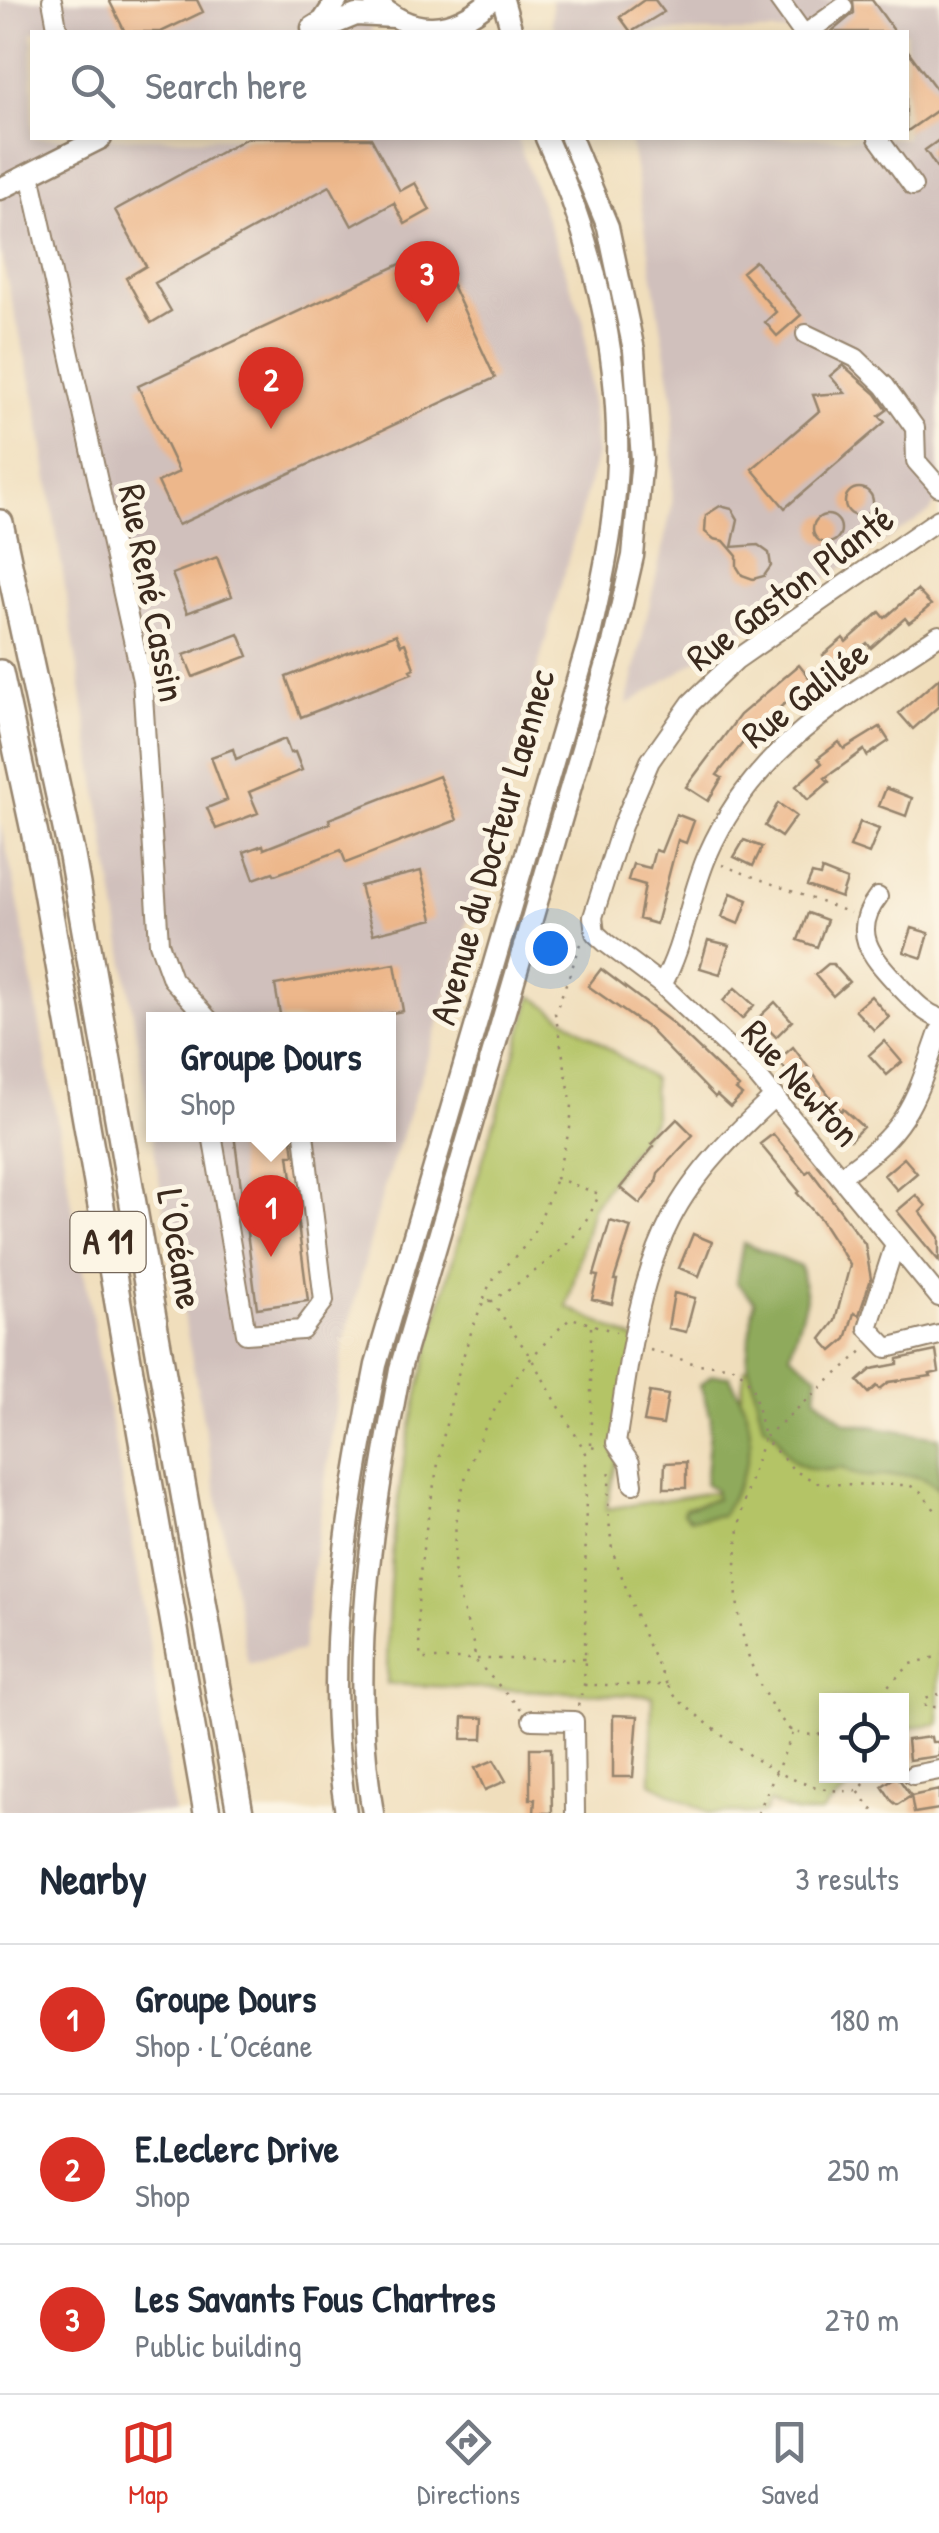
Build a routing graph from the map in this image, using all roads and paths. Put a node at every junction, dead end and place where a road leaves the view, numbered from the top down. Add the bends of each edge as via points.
1 (52, 0) edge
2 (337, 0) edge
3 (374, 0) edge
4 (491, 0) edge
5 (504, 0) edge
6 (779, 0) edge
7 (844, 7) dead end
8 (394, 17) junction
9 (454, 29) edge
10 (58, 30) edge
11 (309, 30) edge
12 (320, 30) edge
13 (511, 30) edge
14 (803, 30) edge
15 (808, 30) edge
16 (97, 140) edge
17 (547, 140) edge
18 (572, 140) edge
19 (879, 140) edge
20 (30, 174) junction
21 (913, 186) dead end
22 (0, 189) edge
23 (806, 334) dead end
24 (939, 486) edge
25 (939, 519) edge
26 (0, 523) edge
27 (939, 635) edge
28 (0, 673) edge
29 (706, 859) junction
30 (878, 898) dead end
31 (865, 920) junction
32 (595, 933) junction
33 (662, 986) junction
34 (203, 1012) edge
35 (939, 1018) edge
36 (939, 1032) edge
37 (775, 1096) junction
38 (213, 1142) edge
39 (305, 1142) edge
40 (840, 1176) junction
41 (556, 1178) junction
42 (896, 1244) junction
43 (939, 1297) edge
44 (484, 1300) junction
45 (492, 1301) junction
46 (591, 1323) dead end
47 (939, 1335) edge
48 (878, 1338) junction
49 (531, 1358) junction
50 (752, 1386) dead end
51 (764, 1438) junction
52 (590, 1447) junction
53 (605, 1451) dead end
54 (586, 1453) junction
55 (610, 1462) dead end
56 (633, 1484) dead end
57 (939, 1515) edge
58 (939, 1656) edge
59 (474, 1659) junction
60 (585, 1660) junction
61 (584, 1685) junction
62 (667, 1685) junction
63 (880, 1693) edge
64 (939, 1694) edge
65 (939, 1707) edge
66 (532, 1720) joint
67 (574, 1720) junction
68 (790, 1730) junction
69 (819, 1735) edge
70 (939, 1770) edge
71 (775, 1772) junction
72 (913, 1775) dead end
73 (864, 1783) edge
74 (858, 1790) junction
75 (207, 1813) edge
76 (240, 1813) edge
77 (346, 1813) edge
78 (373, 1813) edge
79 (575, 1813) edge
80 (758, 1813) edge
81 (875, 1813) edge

1 - 10 street
2 - 11 main road
3 - 8 main road
4 - 9 main road
5 - 13 main road
6 - 14 street
7 - 15 street
8 - 9 main road
8 - 12 main road via 356,15
16 - 20 main road
17 - 77 main road, Avenue du Docteur Laennec via 585,238 612,359 617,462 608,556 376,1365 352,1488 336,1650
18 - 78 main road, Avenue du Docteur Laennec via 608,227 634,350 642,459 633,556 613,644 400,1369 378,1488 361,1647
19 - 21 street
20 - 22 main road
20 - 34 street, Rue René Cassin via 142,680 160,943 172,979
23 - 24 street via 856,358 885,386 914,428 916,461
25 - 32 street, Rue Gaston Planté via 736,660 691,703 650,761 622,826 592,917
26 - 76 highway, L’Océane / A 11 via 72,856
27 - 29 street, Rue Galilée via 828,709 772,756 728,810
28 - 75 highway, L’Océane / A 11 via 42,868
29 - 31 path
29 - 33 street, Rue Galilée
30 - 31 street
31 - 35 street via 872,954 914,1002
32 - 33 street, Rue Newton
32 - 41 path via 577,953 555,1013 572,1104
33 - 37 street, Rue Newton
36 - 40 street via 904,1118
37 - 40 street, Rue Newton
37 - 56 street via 671,1218 646,1284 616,1443 630,1463
38 - 39 street via 246,1334 302,1330 324,1301
40 - 42 street, Rue Newton
41 - 44 path via 533,1233 495,1274
41 - 45 path via 599,1194 594,1209 554,1257
42 - 43 street, Rue Newton
42 - 48 street via 868,1328
44 - 45 path
44 - 59 path via 468,1334 448,1414 416,1622 421,1659
45 - 49 path
46 - 52 path
47 - 48 street via 887,1348
48 - 51 path
49 - 54 path
49 - 59 path via 492,1412 465,1482 456,1579
50 - 51 path
51 - 57 path via 795,1471 820,1484 909,1485
51 - 68 path via 738,1534 738,1606 762,1691
52 - 53 path
52 - 54 path
54 - 60 path
55 - 62 path via 612,1550
58 - 63 path via 911,1664
59 - 60 path
59 - 66 path
60 - 61 path
61 - 62 path
61 - 67 path
62 - 71 path
64 - 65 path via 925,1698 925,1708
66 - 67 street
67 - 79 street
68 - 69 path
68 - 71 path
70 - 72 street
71 - 74 path via 832,1792
71 - 80 path
73 - 74 path
74 - 81 path

